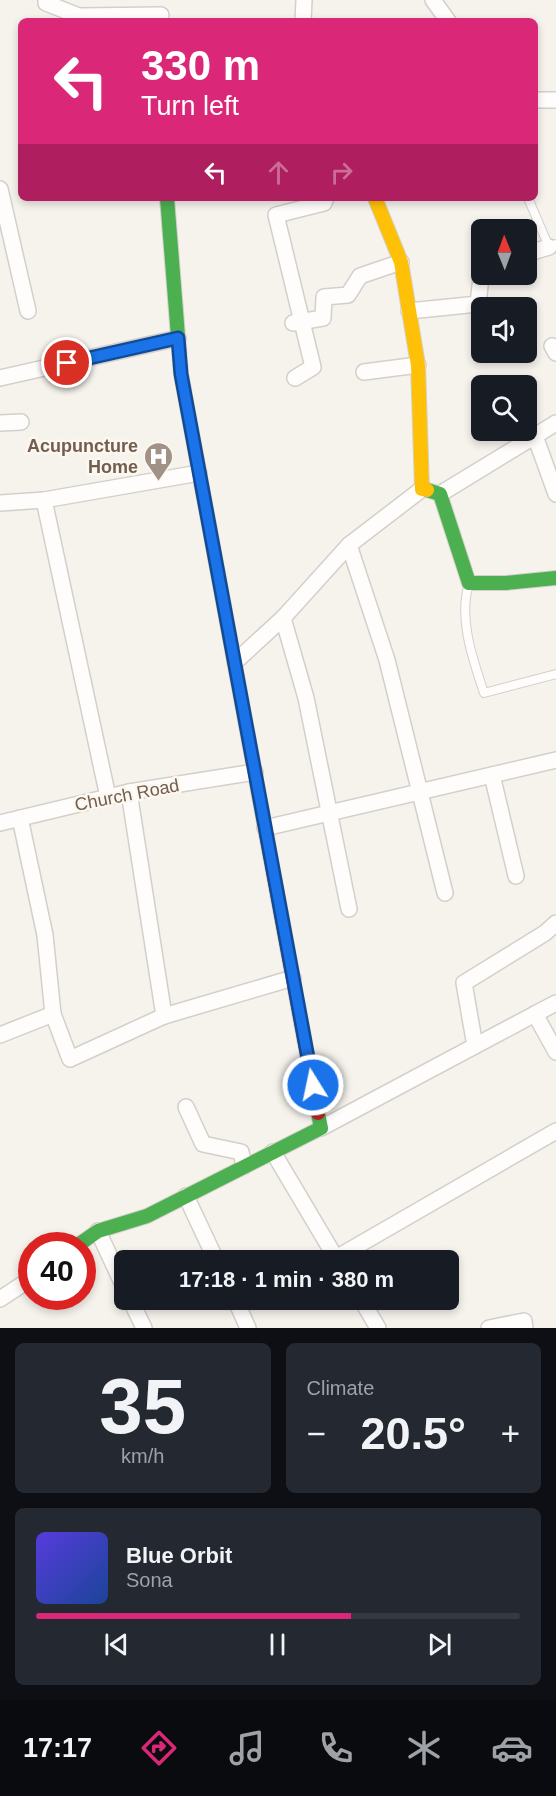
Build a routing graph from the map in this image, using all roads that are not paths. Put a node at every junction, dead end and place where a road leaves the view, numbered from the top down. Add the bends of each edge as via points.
1 (46, 0) edge
2 (304, 0) edge
3 (433, 0) edge
4 (161, 12) edge
5 (303, 18) edge
6 (446, 18) edge
7 (538, 100) edge
8 (556, 100) edge
9 (0, 189) edge
10 (167, 201) edge
11 (325, 201) edge
12 (376, 201) edge
13 (530, 201) edge
14 (553, 245) edge
15 (537, 250) edge
16 (401, 262) junction
17 (480, 285) edge
18 (28, 311) dead end
19 (409, 311) junction
20 (298, 322) junction
21 (178, 338) junction
22 (418, 365) junction
23 (364, 372) dead end
24 (0, 378) edge
25 (295, 378) dead end
26 (21, 422) dead end
27 (0, 423) edge
28 (556, 423) edge
29 (537, 435) edge
30 (537, 439) edge
31 (528, 441) edge
32 (199, 473) junction
33 (422, 489) junction
34 (440, 494) junction
35 (556, 494) edge
36 (44, 500) junction
37 (0, 503) edge
38 (349, 545) junction
39 (556, 578) edge
40 (469, 583) junction
41 (283, 618) junction
42 (235, 662) junction
43 (556, 674) edge
44 (556, 760) edge
45 (255, 772) junction
46 (492, 775) junction
47 (129, 792) junction
48 (421, 792) junction
49 (108, 797) junction
50 (329, 813) junction
51 (20, 819) junction
52 (0, 823) edge
53 (265, 828) junction
54 (516, 876) dead end
55 (444, 893) dead end
56 (349, 909) dead end
57 (556, 923) edge
58 (293, 978) junction
59 (556, 1003) edge
60 (53, 1014) junction
61 (535, 1014) junction
62 (164, 1016) junction
63 (0, 1035) edge
64 (475, 1046) junction
65 (556, 1052) edge
66 (186, 1107) dead end
67 (321, 1128) junction
68 (556, 1131) edge
69 (273, 1152) junction
70 (244, 1166) junction
71 (186, 1196) junction
72 (98, 1231) joint
73 (211, 1250) edge
74 (332, 1250) edge
75 (352, 1250) edge
76 (114, 1265) edge
77 (18, 1287) edge
78 (0, 1299) edge
79 (135, 1310) edge
80 (240, 1310) edge
81 (367, 1310) edge
82 (144, 1328) edge
83 (248, 1328) edge
84 (378, 1328) edge
85 (489, 1328) edge
86 (525, 1328) edge

1 - 4 street via 79,16
2 - 5 street
3 - 6 street
7 - 8 street
9 - 18 street
10 - 21 street
11 - 20 street via 276,215
12 - 16 street
13 - 14 lane
14 - 15 street
16 - 19 street
16 - 20 street via 360,276 348,295 324,297 323,318
17 - 19 street via 478,304
19 - 22 street
20 - 25 street via 313,367
21 - 24 street
21 - 32 street
22 - 23 street
22 - 33 street
26 - 27 street
28 - 29 street
30 - 35 street
31 - 34 street
32 - 36 street
32 - 42 street
33 - 34 street
33 - 38 street
34 - 40 street
36 - 37 street
36 - 49 street
38 - 41 street
38 - 48 street via 387,660
39 - 40 street
40 - 43 lane via 464,600 473,660 484,693
41 - 42 street
41 - 50 street via 306,698
42 - 45 street
44 - 46 street
45 - 47 street, Church Road
45 - 53 street
46 - 48 street
46 - 54 street
47 - 49 street, Church Road
47 - 62 street
48 - 50 street
48 - 55 street
49 - 51 street, Church Road
50 - 53 street
50 - 56 street
51 - 52 street, Church Road
51 - 60 street via 45,935
53 - 58 street
57 - 64 street via 464,983
58 - 62 street
58 - 67 street
59 - 61 street
60 - 62 street via 70,1059
60 - 63 street
61 - 64 street
61 - 65 street
64 - 67 street
66 - 70 street via 203,1144 241,1152
67 - 69 street
68 - 75 street
69 - 70 street
69 - 74 street
70 - 71 street
71 - 72 street via 147,1216
71 - 73 street
72 - 76 street
77 - 78 street
79 - 82 street
80 - 83 street
81 - 84 street
85 - 86 street via 524,1321

